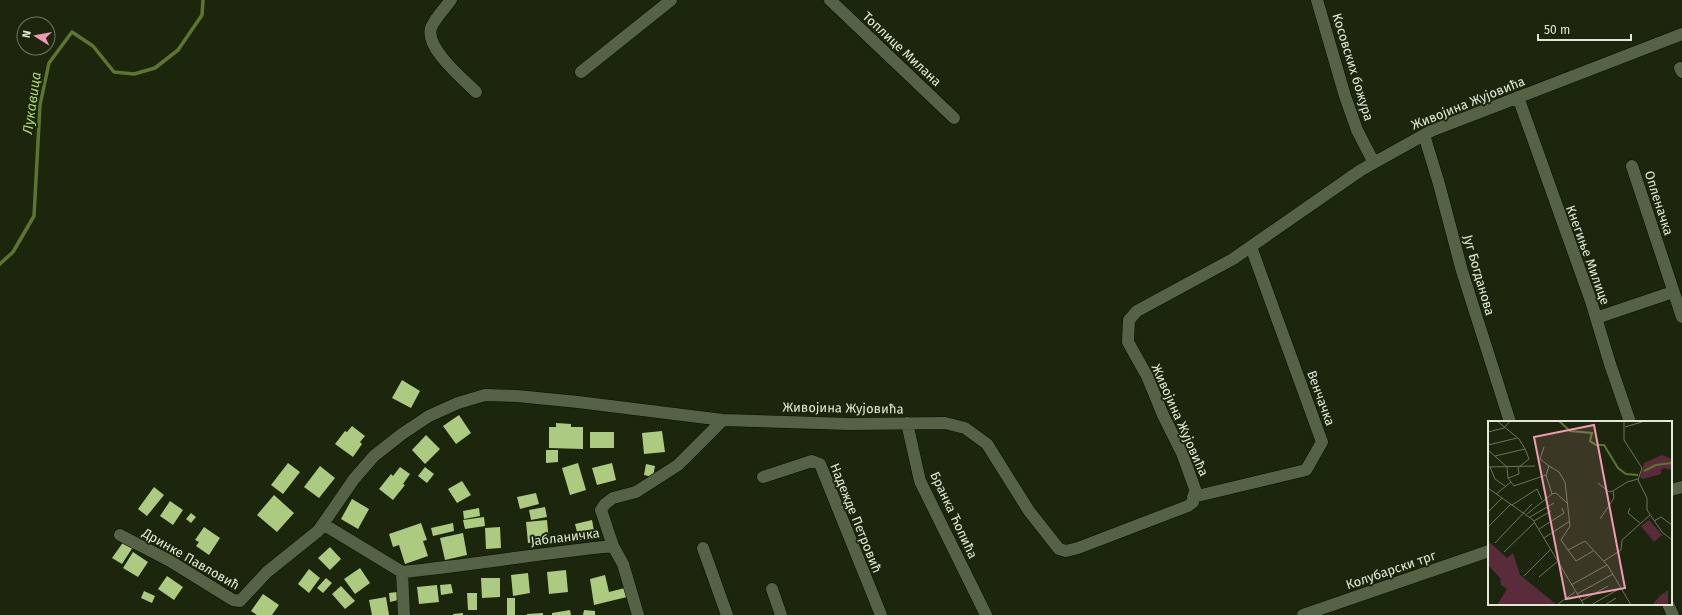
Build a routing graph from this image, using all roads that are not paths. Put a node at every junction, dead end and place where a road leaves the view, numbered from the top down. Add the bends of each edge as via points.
1 (451, 0) edge
2 (671, 0) edge
3 (830, 0) edge
4 (1317, 0) edge
5 (1682, 34) edge
6 (581, 72) dead end
7 (476, 92) dead end
8 (1518, 97) junction
9 (954, 118) dead end
10 (1424, 135) junction
11 (1374, 163) junction
12 (1632, 166) dead end
13 (1251, 247) junction
14 (1674, 292) junction
15 (1682, 316) edge
16 (1596, 318) junction
17 (723, 420) junction
18 (1510, 421) edge
19 (1630, 421) edge
20 (907, 423) junction
21 (763, 477) dead end
22 (1682, 487) edge
23 (1672, 490) edge
24 (1193, 497) junction
25 (323, 524) junction
26 (120, 535) dead end
27 (613, 546) junction
28 (703, 548) dead end
29 (1488, 551) edge
30 (402, 572) junction
31 (772, 589) dead end
32 (1668, 605) edge
33 (404, 615) edge
34 (638, 615) edge
35 (727, 615) edge
36 (781, 615) edge
37 (881, 615) edge
38 (986, 615) edge
39 (1303, 615) edge
40 (1673, 615) edge

1 - 7 street via 431,28 431,36 442,58
2 - 6 street
3 - 9 street, Топлице Милана
4 - 11 street, Косовских божура via 1345,96
5 - 8 street, Живојина Жујовића
8 - 10 street, Живојина Жујовића
8 - 16 street, Кнегиње Милице
10 - 11 street, Живојина Жујовића
10 - 18 street, Југ Богданова via 1462,271
11 - 13 street, Живојина Жујовића
12 - 14 street, Опленачка
13 - 24 street, Живојина Жујовића via 1137,311 1129,320 1128,342 1147,376 1182,453 1195,489
13 - 24 street, Венчачка via 1322,442 1306,470
14 - 15 street, Опленачка
14 - 16 street
16 - 19 street, Кнегиње Милице
17 - 20 street, Живојина Жујовића
17 - 25 street, Живојина Жујовића via 517,396 485,396 458,403 429,416 374,456 354,478
17 - 27 street, Јабланичка via 678,465 636,492 612,498 605,504 601,510
20 - 24 street, Живојина Жујовића via 945,423 965,428 987,444 1028,511 1058,549 1066,551 1078,548 1188,506 1193,502
20 - 38 street, Бранка Ћопића via 920,481
21 - 37 street, Надежде Петровић via 812,461 820,464
22 - 23 street
25 - 26 street, Дринке Павловић via 318,531 267,572 240,601 233,600 170,561
25 - 30 street
27 - 30 street, Јабланичка
27 - 34 street via 623,564
28 - 35 street
29 - 39 street, Колубарски трг
30 - 33 street
31 - 36 street
32 - 40 street

